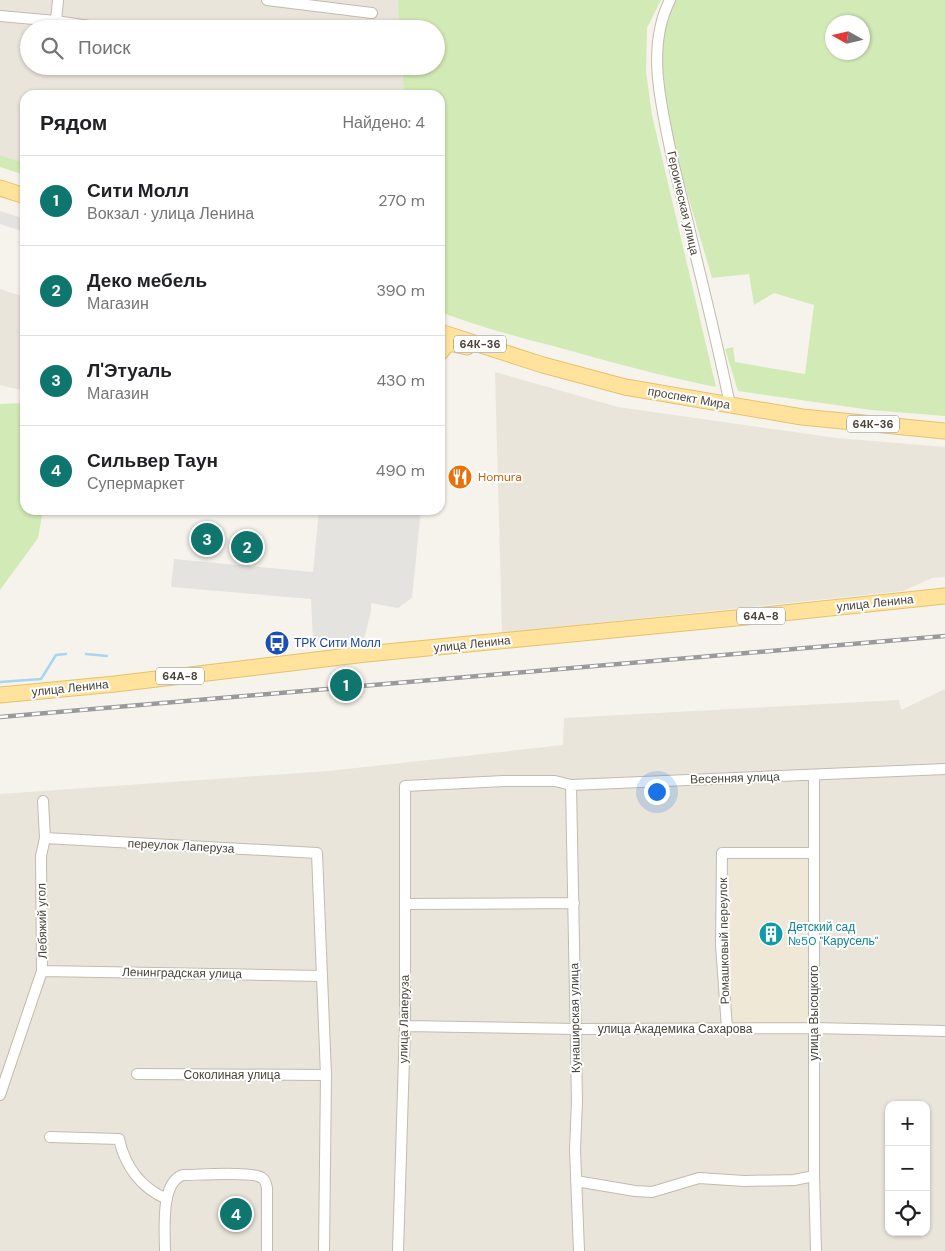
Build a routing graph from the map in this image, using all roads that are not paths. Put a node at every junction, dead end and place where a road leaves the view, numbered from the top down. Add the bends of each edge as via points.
1 (58, 0) edge
2 (267, 0) edge
3 (670, 0) edge
4 (372, 13) dead end
5 (0, 16) edge
6 (56, 20) joint
7 (0, 188) edge
8 (20, 194) edge
9 (445, 334) edge
10 (445, 347) edge
11 (501, 351) junction
12 (730, 405) junction
13 (945, 432) edge
14 (945, 596) edge
15 (0, 695) edge
16 (945, 769) edge
17 (814, 775) junction
18 (571, 785) junction
19 (406, 786) joint
20 (43, 802) dead end
21 (45, 838) junction
22 (814, 853) junction
23 (574, 903) junction
24 (406, 904) junction
25 (42, 971) junction
26 (321, 976) junction
27 (405, 1026) junction
28 (727, 1028) junction
29 (813, 1028) junction
30 (576, 1029) junction
31 (945, 1031) edge
32 (137, 1074) dead end
33 (326, 1075) junction
34 (0, 1095) edge
35 (50, 1137) dead end
36 (814, 1176) junction
37 (576, 1181) junction
38 (167, 1199) junction
39 (165, 1251) edge
40 (267, 1251) edge
41 (324, 1251) edge
42 (398, 1251) edge
43 (579, 1251) edge
44 (816, 1251) edge

1 - 6 street
2 - 4 street
3 - 12 street, Героическая улица via 659,34 657,68 663,113
5 - 6 street
7 - 8 main road
9 - 11 main road, проспект Мира / 64К-36
10 - 11 main road via 454,344 482,351
11 - 12 main road, проспект Мира / 64К-36 via 625,387
12 - 13 main road, проспект Мира / 64К-36 via 802,417
14 - 15 main road, улица Ленина / 64А-8 via 366,654
16 - 17 street, Весенняя улица
17 - 18 street, Весенняя улица
17 - 22 street, улица Высоцкого
18 - 19 street, Весенняя улица via 555,781 521,781
18 - 23 street, Кунаширская улица
19 - 24 street, улица Лаперуза
20 - 21 street, Лебяжий угол
21 - 25 street, Лебяжий угол via 41,856
21 - 26 street, переулок Лаперуза via 317,853
22 - 28 street, Ромашковый переулок via 722,853 721,945
22 - 29 street, улица Высоцкого
23 - 24 street
23 - 30 street, Кунаширская улица
24 - 27 street, улица Лаперуза
25 - 26 street, Ленинградская улица
25 - 34 street, Лебяжий угол
26 - 33 street
27 - 30 street, улица Академика Сахарова
27 - 42 street, улица Лаперуза
28 - 29 street, улица Академика Сахарова
28 - 30 street, улица Академика Сахарова
29 - 31 street, улица Академика Сахарова
29 - 36 street, улица Высоцкого
30 - 37 street, Кунаширская улица
32 - 33 street, Соколиная улица
33 - 41 street
35 - 38 street via 119,1139 126,1161 137,1177 151,1191
36 - 37 street via 794,1180 744,1181 699,1178 652,1192
36 - 44 street, улица Высоцкого
37 - 43 street, Кунаширская улица
38 - 39 street
38 - 40 street via 173,1182 183,1175 248,1174 262,1177 267,1188

